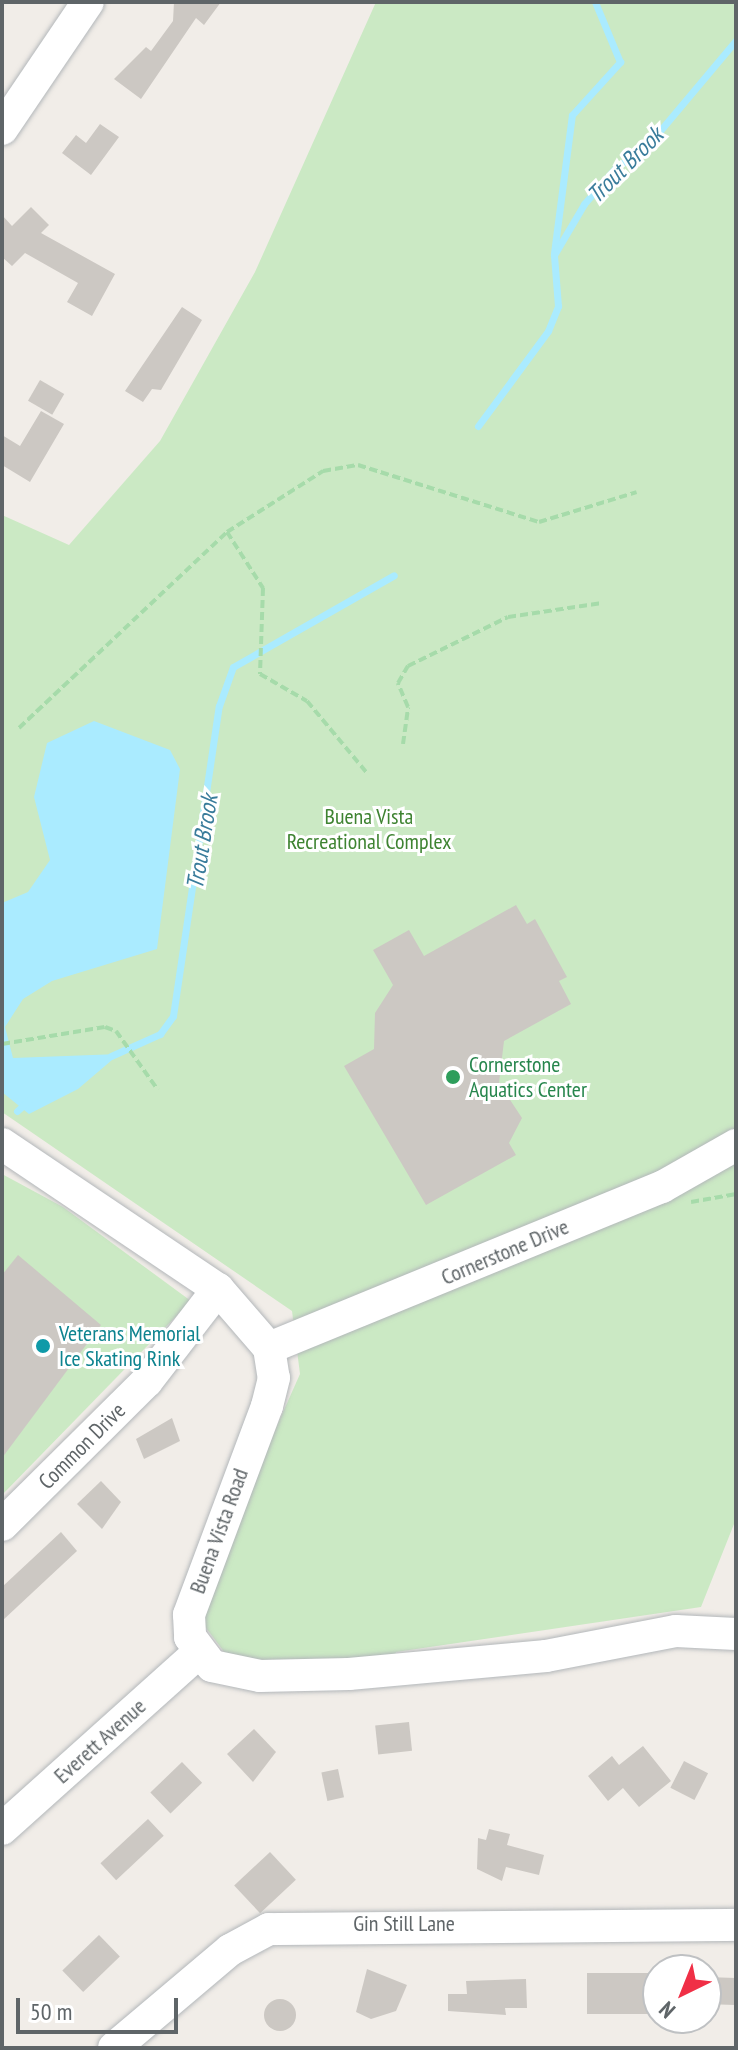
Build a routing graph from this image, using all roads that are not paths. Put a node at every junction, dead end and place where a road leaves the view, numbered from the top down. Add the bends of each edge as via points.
1 (88, 2) edge
2 (2, 129) edge
3 (2, 1144) edge
4 (736, 1145) edge
5 (218, 1289) junction
6 (269, 1348) junction
7 (2, 1525) edge
8 (736, 1634) edge
9 (198, 1653) junction
10 (2, 1829) edge
11 (736, 1925) edge
12 (114, 2048) edge

1 - 2 street
3 - 5 street
4 - 6 street, Cornerstone Drive via 662,1187
5 - 6 street
5 - 7 street, Common Drive via 147,1381
6 - 9 street, Buena Vista Road via 274,1378 267,1406 197,1581 190,1637
8 - 9 street via 676,1631 546,1656 349,1674 230,1673
9 - 10 street, Everett Avenue
11 - 12 street, Gin Still Lane via 269,1929 230,1950

